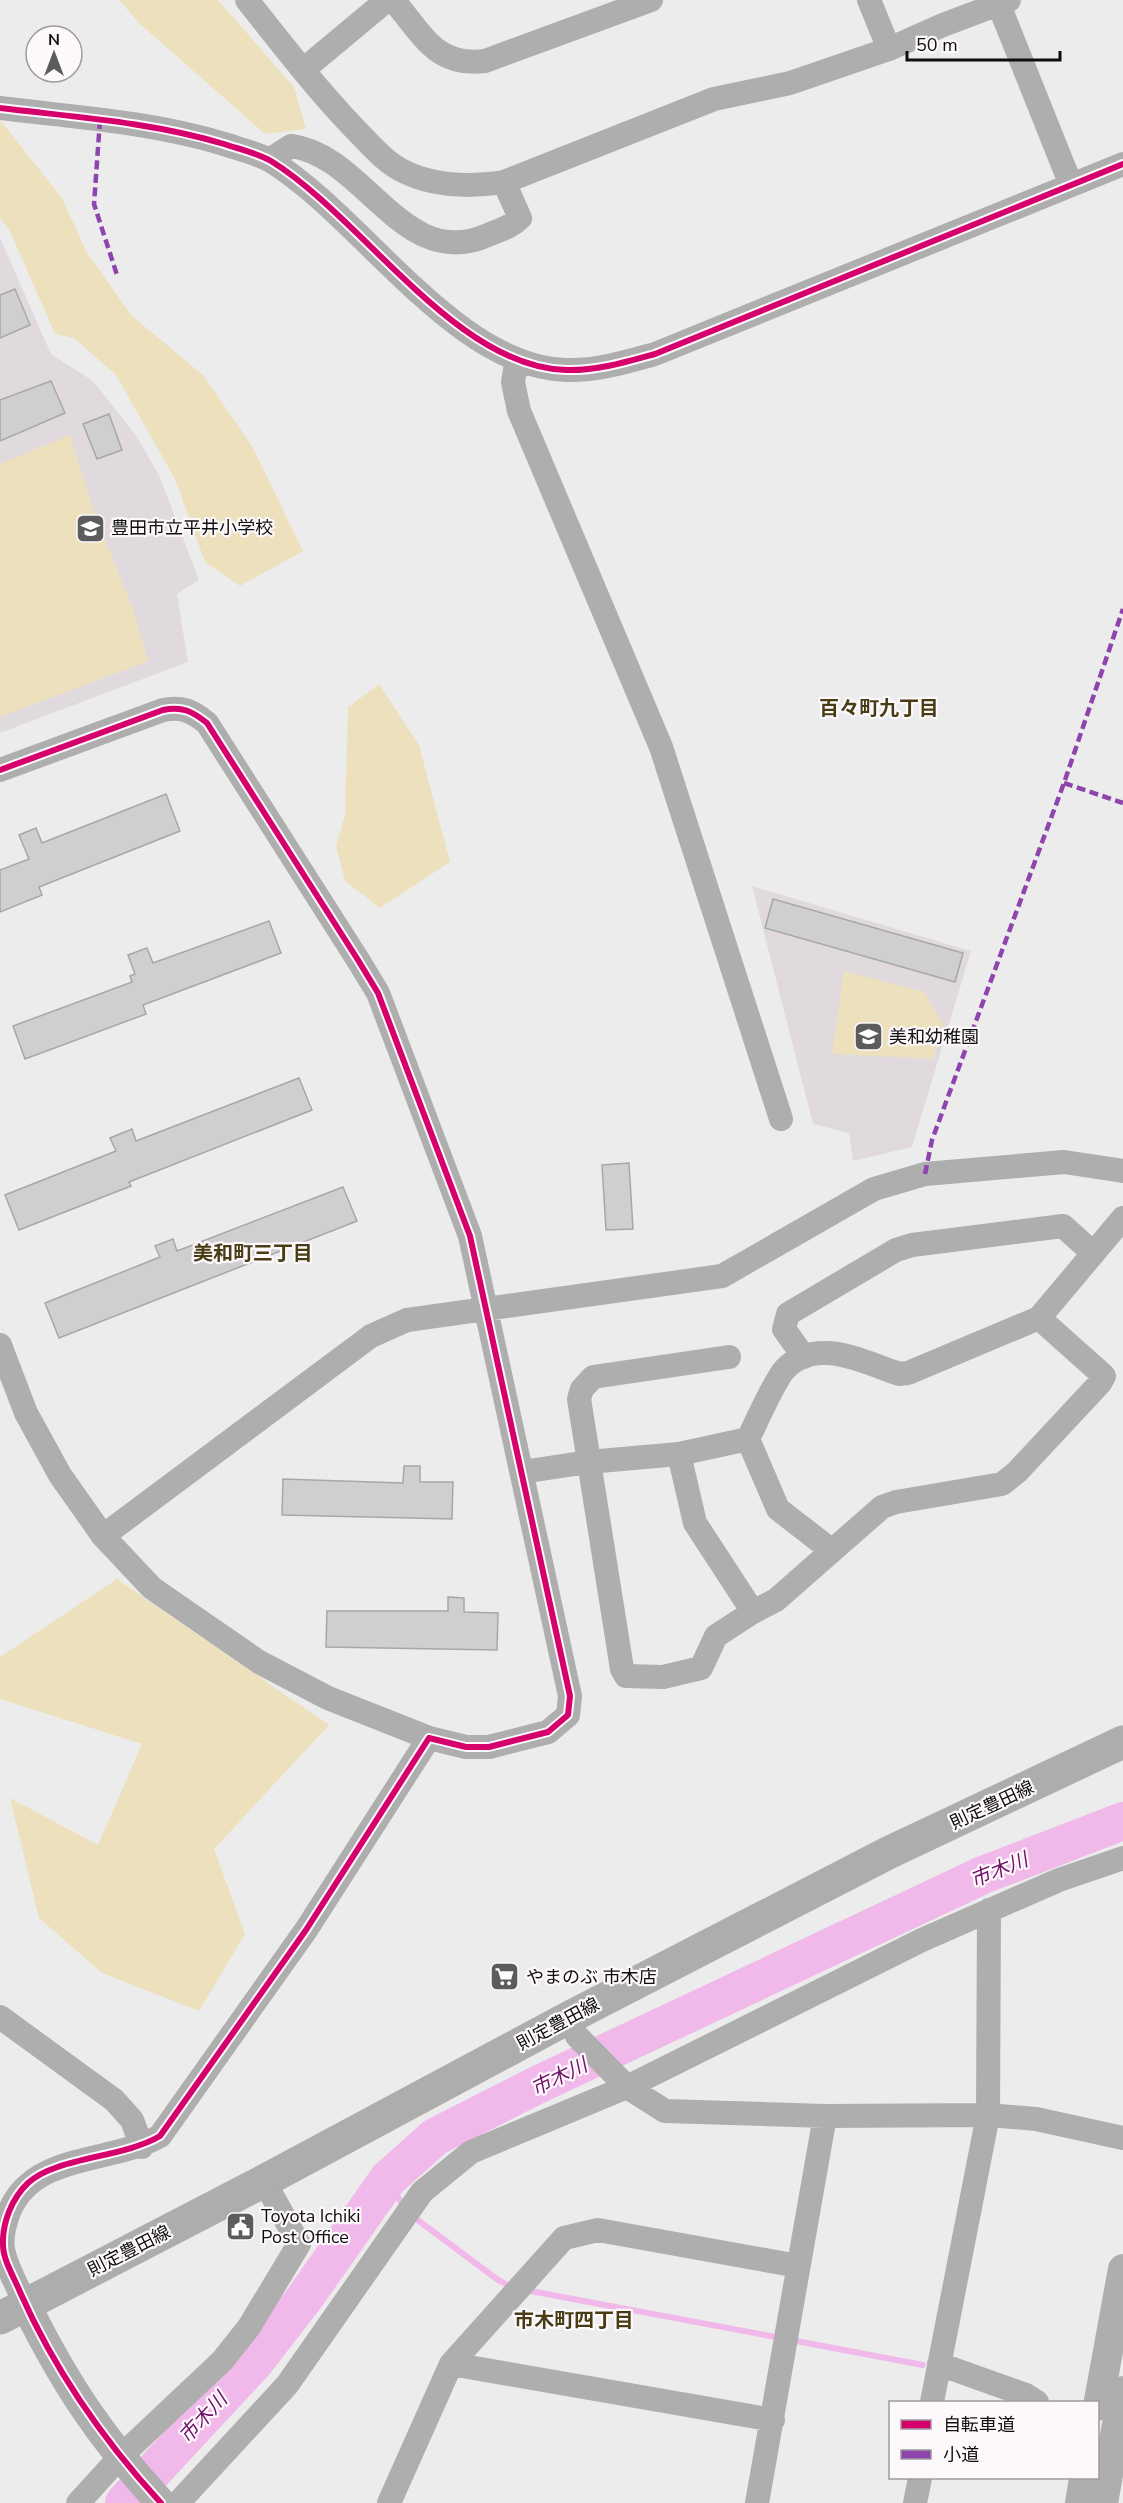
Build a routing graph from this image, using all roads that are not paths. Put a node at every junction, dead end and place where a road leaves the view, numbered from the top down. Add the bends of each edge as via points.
1 (247, 0) edge
2 (387, 0) edge
3 (393, 0) edge
4 (651, 0) edge
5 (869, 0) edge
6 (1001, 2) edge
7 (889, 49) junction
8 (303, 70) junction
9 (0, 108) edge
10 (269, 160) junction
11 (1123, 164) edge
12 (504, 182) junction
13 (1071, 185) junction
14 (517, 359) junction
15 (0, 770) edge
16 (781, 1119) dead end
17 (1123, 1171) edge
18 (1123, 1218) edge
19 (1093, 1253) junction
20 (487, 1308) junction
21 (1039, 1318) junction
22 (0, 1345) edge
23 (804, 1356) junction
24 (729, 1357) dead end
25 (748, 1439) junction
26 (679, 1454) junction
27 (588, 1462) junction
28 (522, 1472) junction
29 (103, 1536) junction
30 (831, 1550) junction
31 (753, 1612) junction
32 (429, 1738) junction
33 (1123, 1742) edge
34 (1123, 1858) edge
35 (989, 1910) junction
36 (0, 2017) edge
37 (572, 2027) junction
38 (627, 2087) junction
39 (988, 2115) junction
40 (825, 2116) junction
41 (1123, 2138) edge
42 (142, 2147) junction
43 (264, 2181) junction
44 (798, 2266) junction
45 (1123, 2270) edge
46 (13, 2311) edge
47 (451, 2364) junction
48 (939, 2364) junction
49 (1123, 2391) edge
50 (932, 2401) edge
51 (1034, 2401) edge
52 (1099, 2401) edge
53 (773, 2420) junction
54 (120, 2458) junction
55 (920, 2479) edge
56 (1084, 2479) edge
57 (78, 2503) edge
58 (161, 2503) edge
59 (178, 2503) edge
60 (389, 2503) edge
61 (757, 2503) edge
62 (915, 2503) edge
63 (1080, 2503) edge
64 (1103, 2503) edge

1 - 8 street
2 - 8 street
3 - 4 street via 442,56 460,63 485,61
5 - 7 street
6 - 7 street
6 - 13 street
7 - 12 street via 790,83 714,99
8 - 12 street via 382,157 405,172 452,185
9 - 10 street via 158,128 212,140
10 - 12 street via 291,146 305,148 343,172 426,237 451,244 472,243 520,218
10 - 14 street via 312,191 461,329 497,352
11 - 13 street
13 - 14 street via 646,356 620,364 566,370
14 - 16 street via 513,382 519,411 660,747
15 - 20 street via 174,708 185,709 207,723 378,993 470,1236
17 - 20 street via 1064,1162 925,1174 874,1189 722,1276
18 - 19 street
19 - 21 street
19 - 23 street via 1063,1226 896,1250 788,1314 784,1329
20 - 28 street
20 - 29 street via 407,1320 371,1336
21 - 23 street via 899,1374 833,1353
21 - 30 street via 1104,1376 1101,1383 1002,1484 882,1507
22 - 29 street via 45,1451
23 - 25 street via 785,1370
24 - 27 street via 593,1377 579,1399
25 - 26 street
25 - 30 street via 778,1509
26 - 27 street
26 - 31 street via 695,1523
27 - 28 street
27 - 31 street via 626,1676 663,1677 700,1668 716,1636
28 - 32 street via 570,1696 568,1715 548,1732 489,1747 466,1747
29 - 32 street via 160,1595 259,1662 328,1698
30 - 31 street via 776,1600
32 - 42 street via 286,1959 171,2123 160,2136
33 - 37 main road, 則定豊田線 via 888,1853
34 - 35 street
35 - 38 street
35 - 39 street
36 - 42 street via 114,2100 132,2120
37 - 38 street
37 - 43 main road, 則定豊田線
38 - 40 street via 665,2111
38 - 59 street via 471,2152 422,2192 287,2385
39 - 40 street
39 - 41 street via 1036,2119
39 - 48 street
40 - 44 street
42 - 46 street via 45,2172 17,2196 4,2226 3,2247
43 - 46 main road, 則定豊田線
43 - 54 street via 299,2244 249,2327 222,2361
44 - 47 street via 598,2230 564,2238
44 - 53 street
45 - 52 street
46 - 54 street
47 - 53 street
47 - 60 street
48 - 50 street
48 - 51 street
49 - 64 street
53 - 61 street
54 - 57 street
54 - 58 street
55 - 62 street
56 - 63 street

